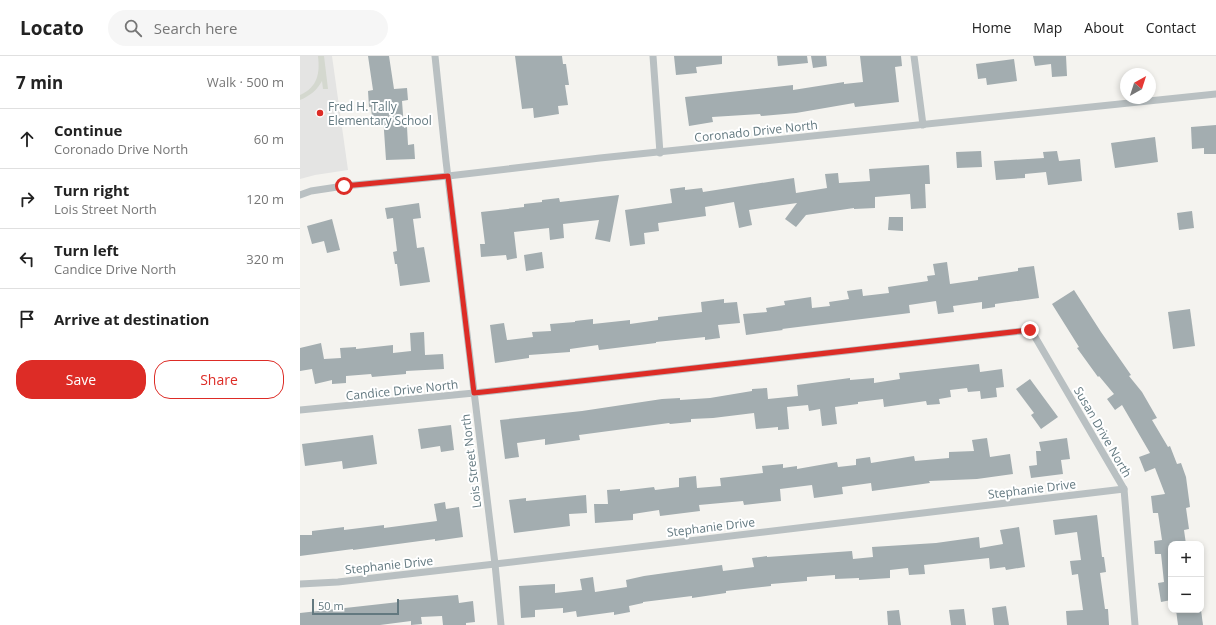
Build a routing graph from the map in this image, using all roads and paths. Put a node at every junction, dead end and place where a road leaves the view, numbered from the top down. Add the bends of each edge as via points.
1 (435, 56) edge
2 (653, 56) edge
3 (914, 56) edge
4 (1216, 94) edge
5 (922, 125) junction
6 (660, 152) junction
7 (448, 176) junction
8 (300, 195) edge
9 (1030, 330) joint
10 (474, 393) junction
11 (300, 410) edge
12 (1124, 489) junction
13 (495, 564) junction
14 (300, 584) edge
15 (501, 625) edge
16 (1135, 625) edge

1 - 7 street, Lois Street North
2 - 6 street
3 - 5 street
4 - 5 street, Coronado Drive North
5 - 6 street, Coronado Drive North
6 - 7 street, Coronado Drive North
7 - 8 street, Coronado Drive North via 344,186
7 - 10 street, Lois Street North
9 - 10 street, Candice Drive North
9 - 12 street, Susan Drive North
10 - 11 street, Candice Drive North
10 - 13 street, Lois Street North
12 - 13 street, Stephanie Drive
12 - 16 street, Susan Drive North
13 - 14 street, Stephanie Drive
13 - 15 street, Lois Street North

